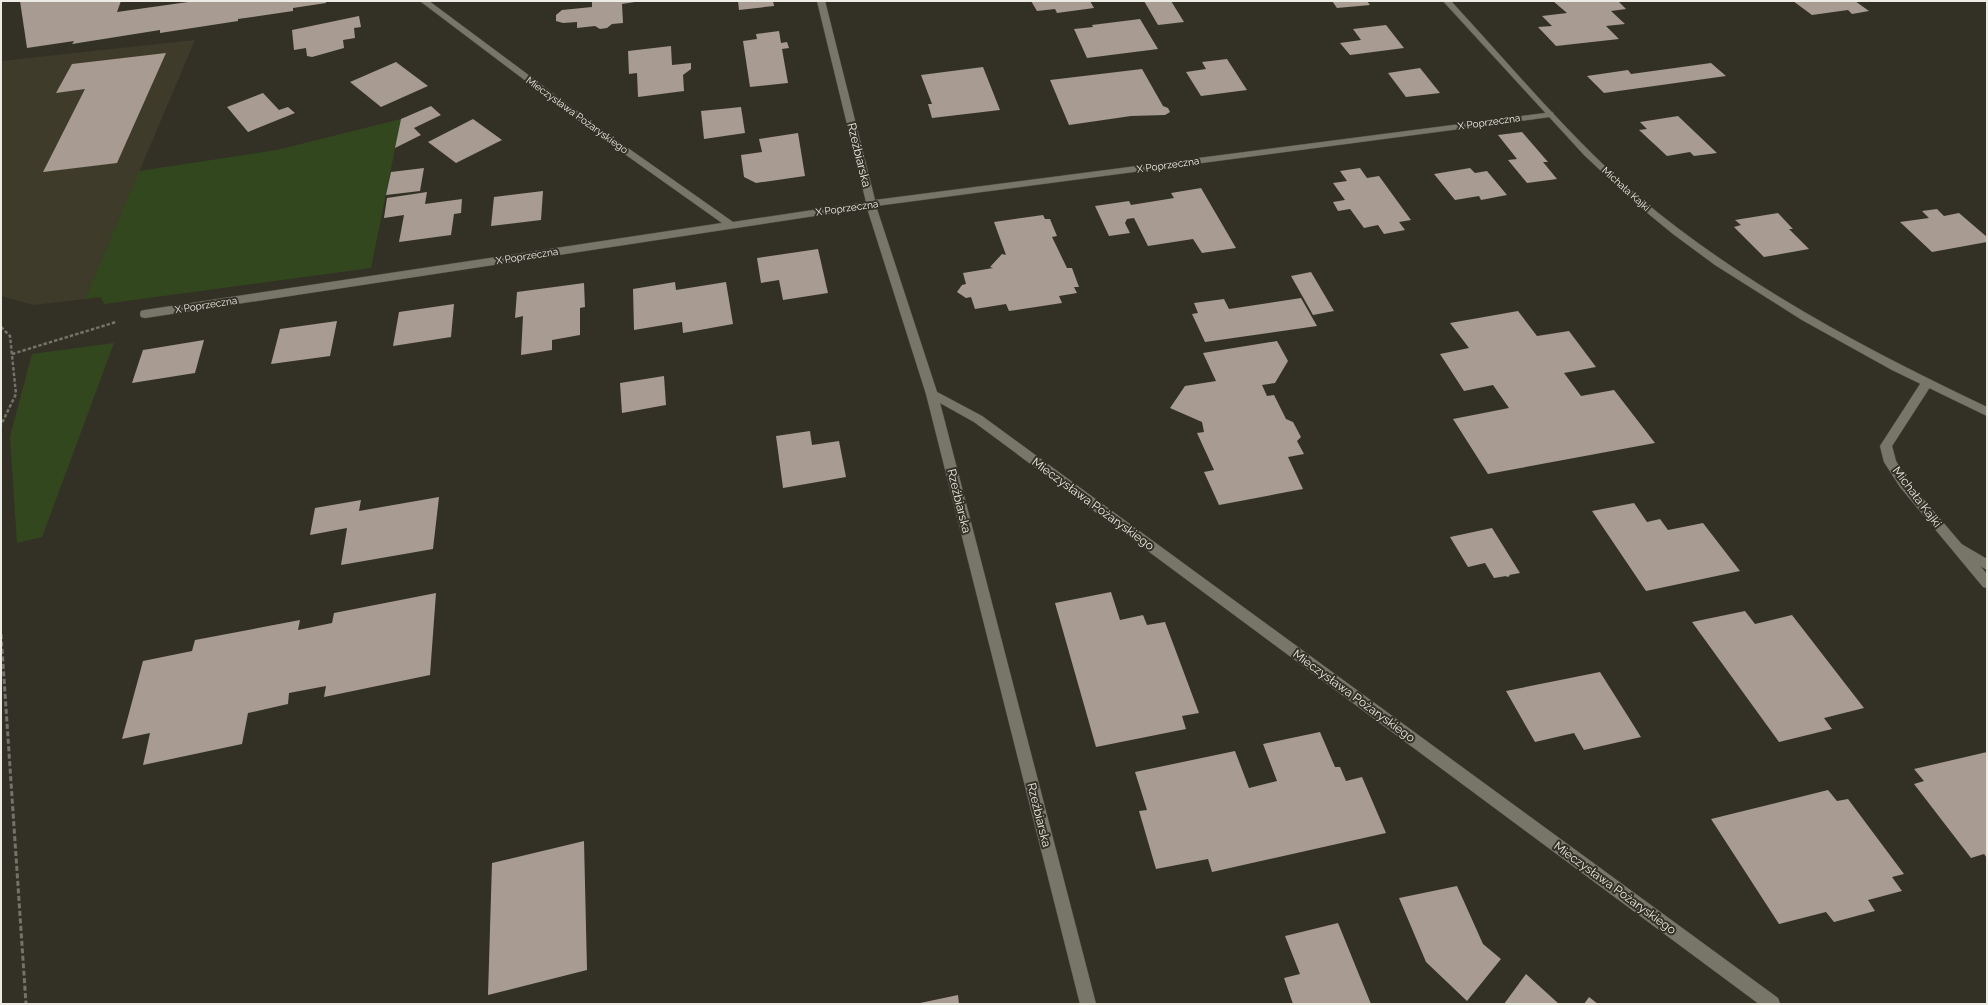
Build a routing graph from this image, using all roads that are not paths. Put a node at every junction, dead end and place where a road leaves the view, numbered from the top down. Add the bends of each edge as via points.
1 (424, 1) edge
2 (821, 1) edge
3 (1447, 1) edge
4 (1550, 114) junction
5 (871, 204) junction
6 (731, 225) junction
7 (145, 314) road end
8 (1926, 384) junction
9 (932, 394) junction
10 (1987, 412) edge
11 (1953, 544) junction
12 (1987, 565) edge
13 (1987, 584) edge
14 (1088, 1004) edge
15 (1772, 1004) edge

1 - 6 street, Mieczysława Pożaryskiego via 598,131
2 - 5 street, Rzeźbiarska
3 - 4 street, Michała Kajki
4 - 5 street, X Poprzeczna
4 - 8 street, Michała Kajki via 1637,200 1679,233 1779,301
5 - 6 street, X Poprzeczna
5 - 9 street, Rzeźbiarska
6 - 7 street, X Poprzeczna
8 - 10 street
8 - 11 street, Michała Kajki via 1886,446 1890,462 1904,484
9 - 14 street, Rzeźbiarska
9 - 15 street, Mieczysława Pożaryskiego via 985,424
11 - 12 street
11 - 13 street, Michała Kajki

